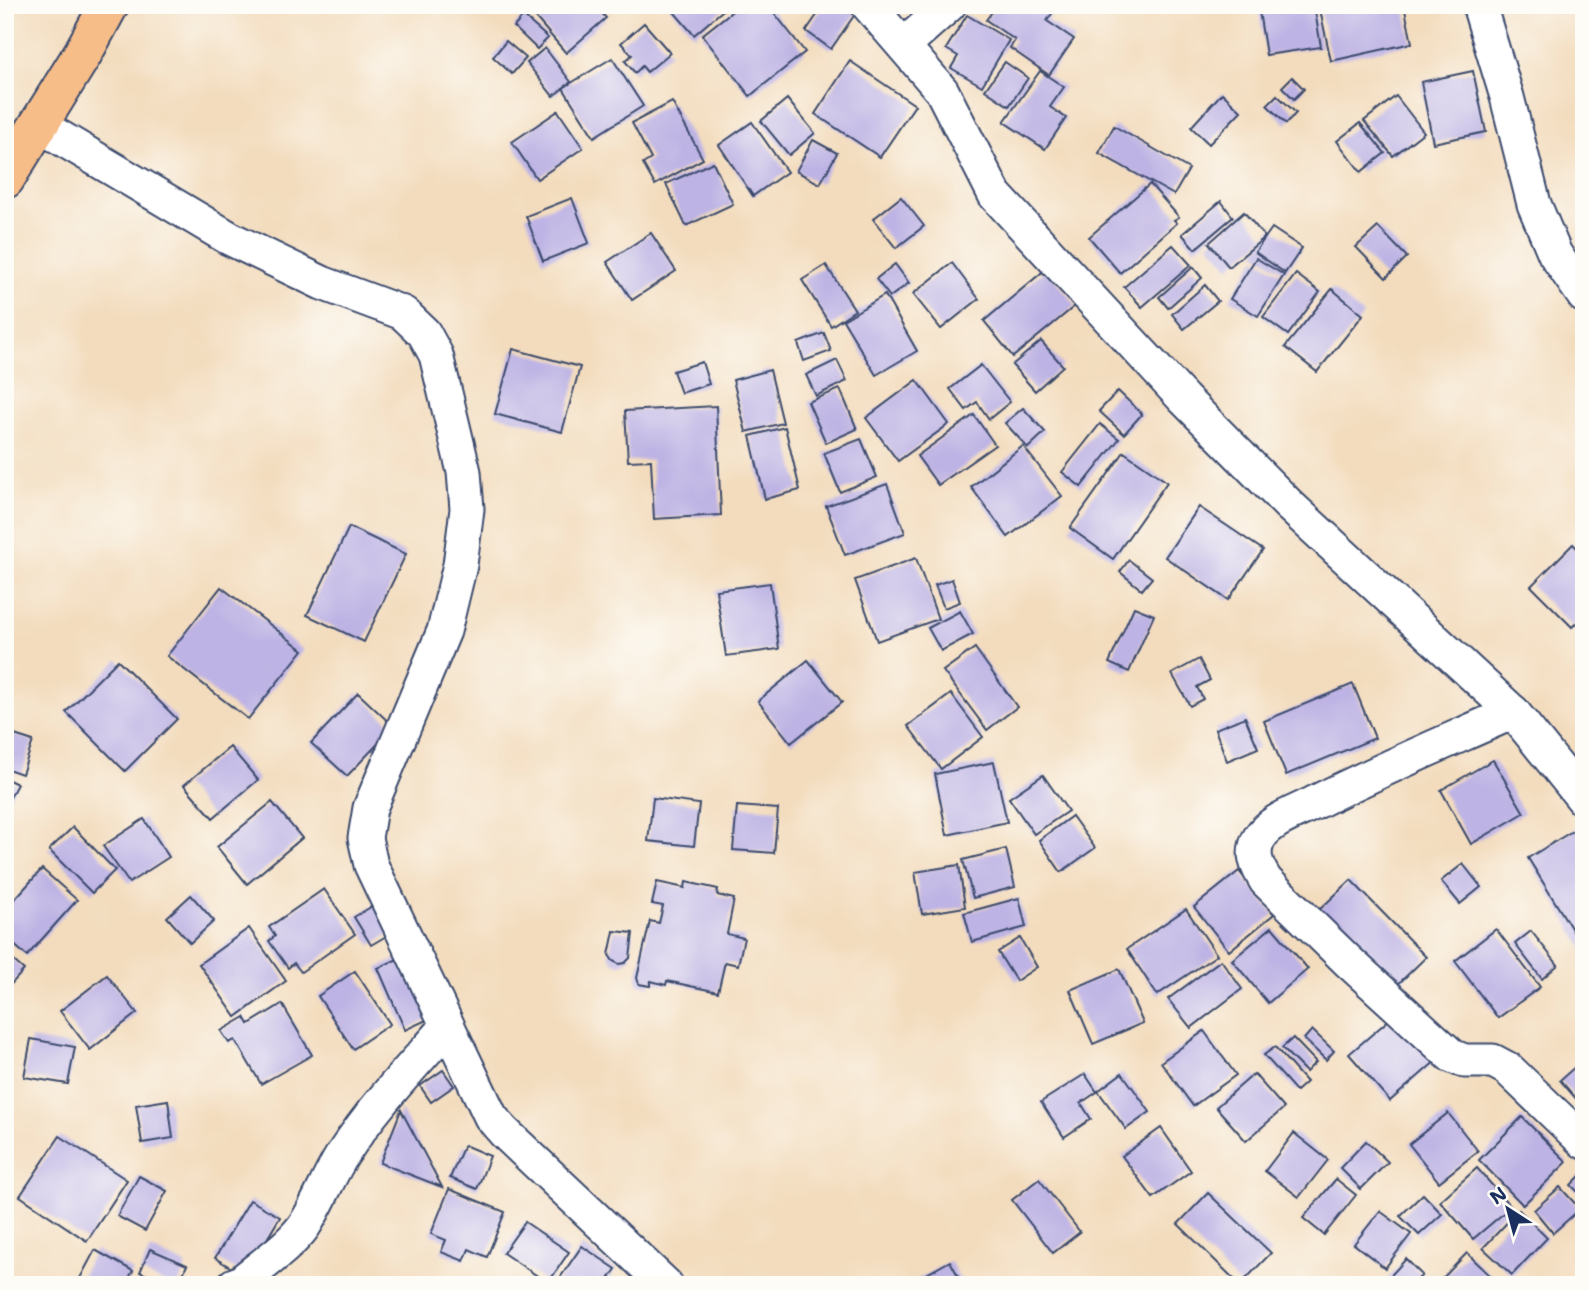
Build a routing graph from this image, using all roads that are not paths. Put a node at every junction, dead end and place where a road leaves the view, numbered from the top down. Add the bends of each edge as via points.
1 (110, 5) edge
2 (868, 5) edge
3 (949, 5) edge
4 (1479, 5) edge
5 (904, 45) junction
6 (39, 125) junction
7 (5, 179) edge
8 (1584, 296) edge
9 (1513, 712) junction
10 (1584, 800) edge
11 (447, 1027) junction
12 (1584, 1142) edge
13 (234, 1285) edge
14 (666, 1285) edge

1 - 6 main road
2 - 5 street
3 - 5 street
4 - 8 street via 1534,204 1555,254
5 - 9 street via 942,91 995,195 1289,505
6 - 7 main road
6 - 11 street via 229,238 322,283 403,313 424,333 436,355 464,472 467,509 460,565 444,631 370,808 365,838 371,865
9 - 10 street
9 - 12 street via 1273,824 1255,849 1256,865 1284,899 1452,1056 1464,1062 1493,1061 1508,1069
11 - 13 street via 343,1153 302,1228
11 - 14 street via 481,1100 504,1132

